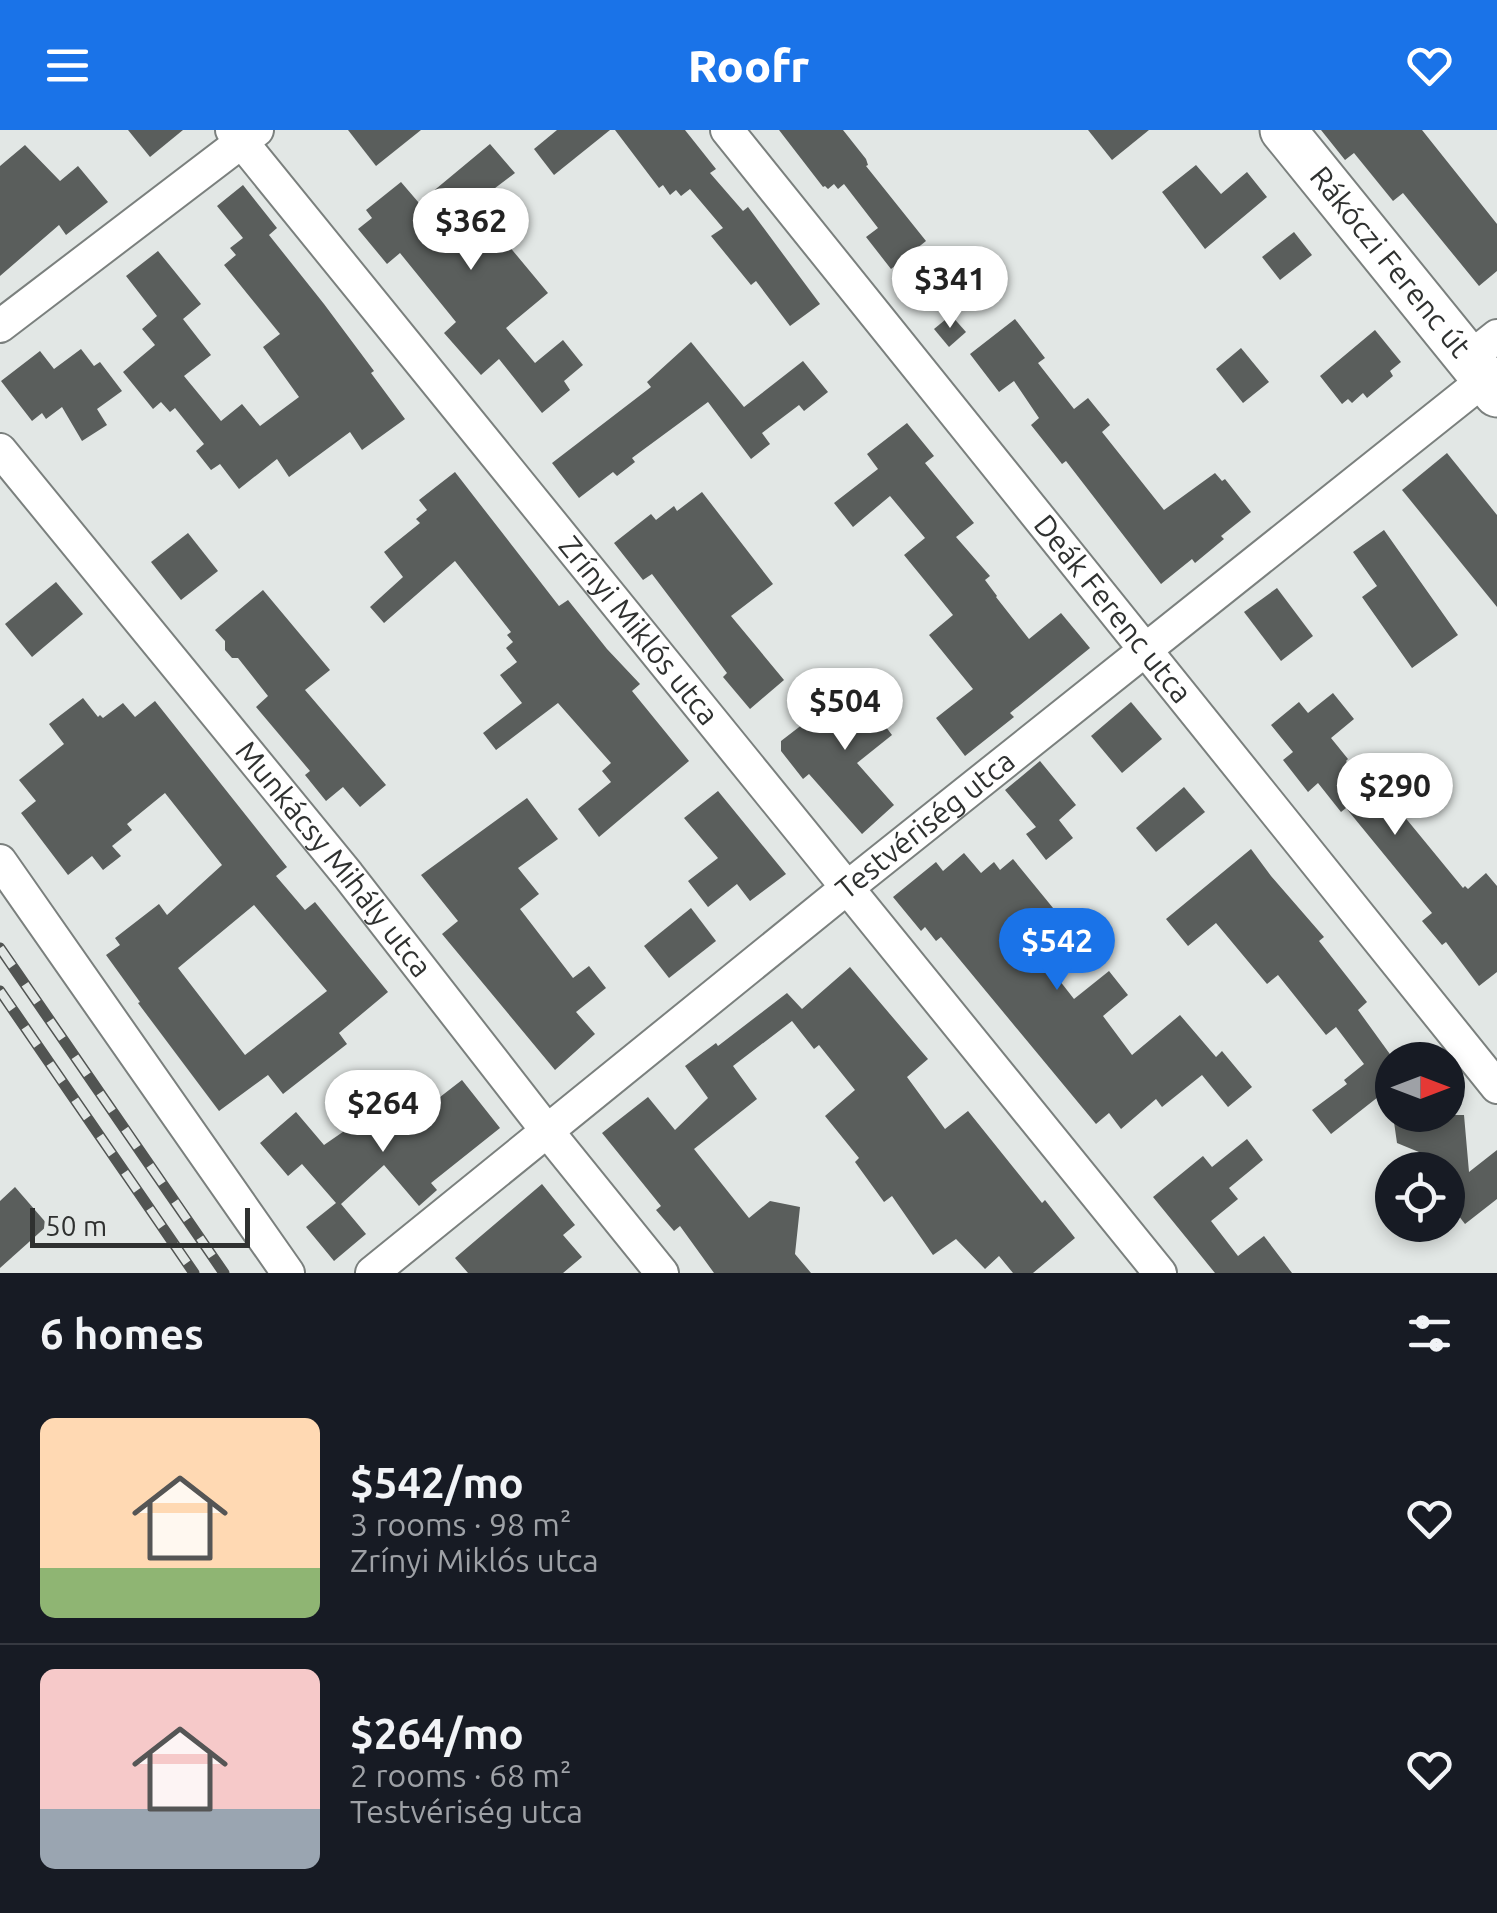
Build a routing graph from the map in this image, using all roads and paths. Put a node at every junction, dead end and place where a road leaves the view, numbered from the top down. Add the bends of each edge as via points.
1 (728, 130) edge
2 (1283, 130) edge
3 (243, 134) edge
4 (0, 326) edge
5 (1487, 367) edge
6 (0, 450) edge
7 (1145, 649) junction
8 (0, 861) edge
9 (848, 887) junction
10 (1497, 1086) edge
11 (548, 1132) junction
12 (288, 1273) edge
13 (372, 1273) edge
14 (662, 1273) edge
15 (1160, 1273) edge

1 - 7 street, Deák Ferenc utca
2 - 5 street, Rákóczi Ferenc út
3 - 4 street
3 - 9 street, Zrínyi Miklós utca
5 - 7 street, Testvériség utca
6 - 11 street, Munkácsy Mihály utca via 348,875
7 - 9 street, Testvériség utca
7 - 10 street, Deák Ferenc utca
8 - 12 street
9 - 11 street, Testvériség utca
9 - 15 street, Zrínyi Miklós utca
11 - 13 street, Testvériség utca
11 - 14 street, Munkácsy Mihály utca

